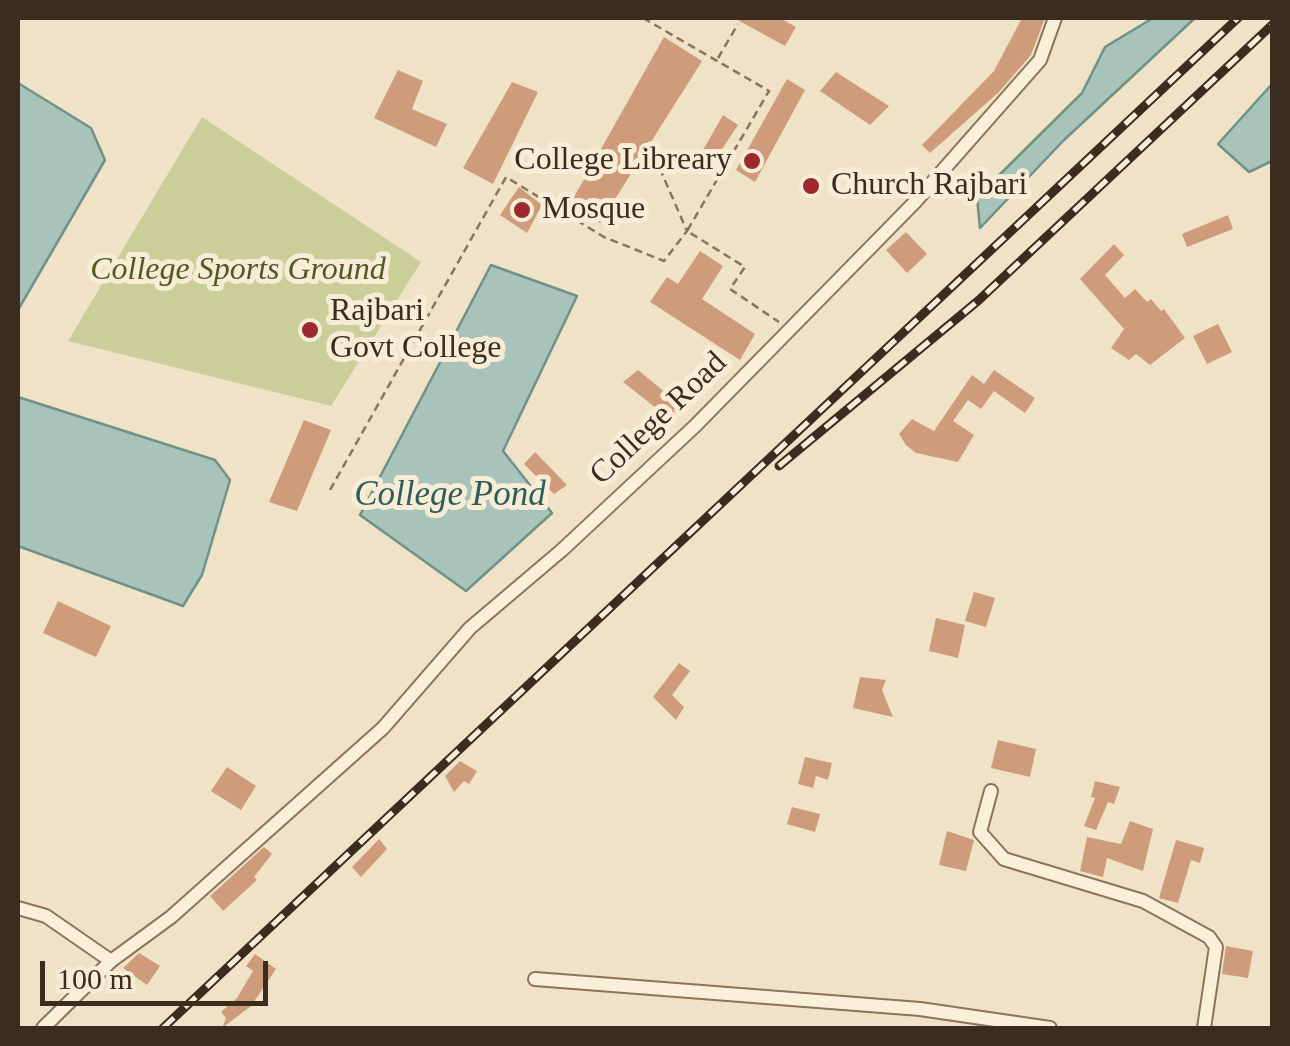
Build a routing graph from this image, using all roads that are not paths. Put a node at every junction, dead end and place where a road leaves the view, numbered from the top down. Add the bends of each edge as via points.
1 (1055, 18) edge
2 (991, 791) dead end
3 (18, 908) edge
4 (111, 960) junction
5 (535, 978) dead end
6 (43, 1028) edge
7 (1050, 1028) edge
8 (1204, 1028) edge

1 - 4 street, College Road via 1040,60 914,202 695,426 470,628 383,728 172,918
2 - 8 street via 980,832 1004,860 1143,901 1210,936 1216,947
3 - 4 street via 46,916
4 - 6 street, College Road
5 - 7 street via 920,1009

